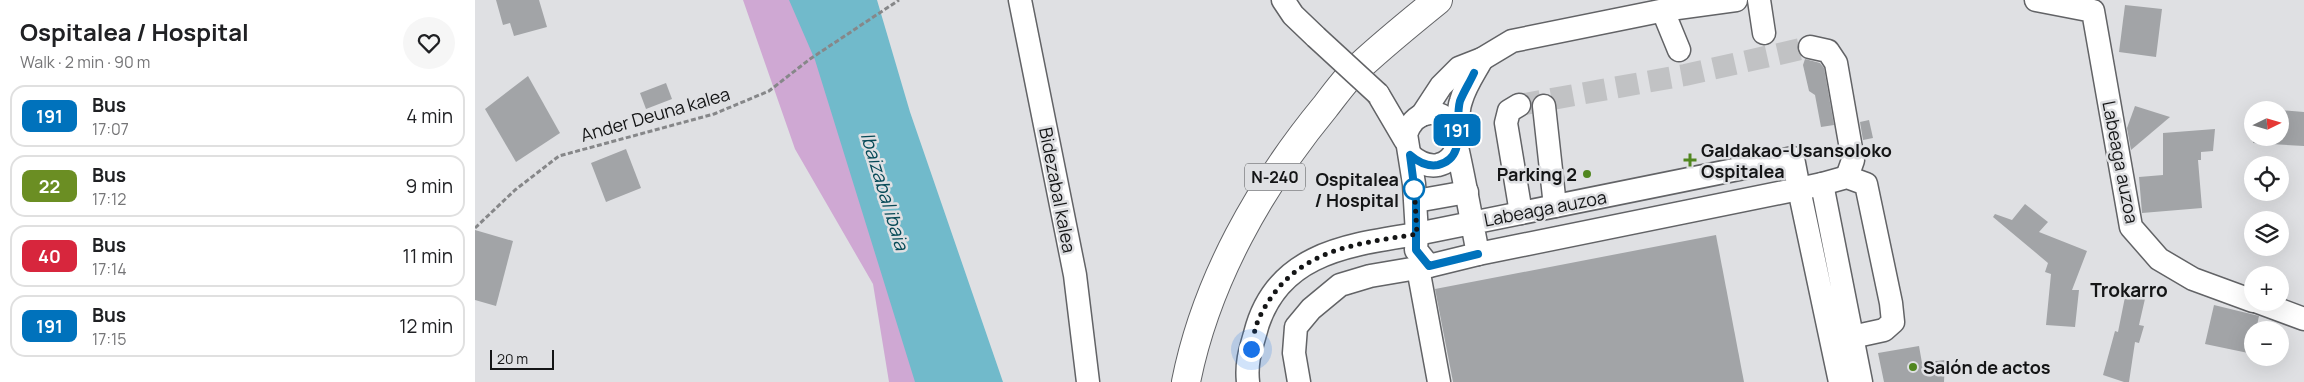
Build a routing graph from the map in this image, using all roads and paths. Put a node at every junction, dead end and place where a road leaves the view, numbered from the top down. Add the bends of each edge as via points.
1 (899, 0) edge
2 (1020, 0) edge
3 (1283, 0) edge
4 (1737, 0) edge
5 (1759, 0) edge
6 (2036, 0) edge
7 (1432, 5) edge
8 (1663, 11) junction
9 (1764, 33) dead end
10 (1810, 47) tunnel mouth
11 (1679, 50) dead end
12 (1481, 59) junction
13 (1378, 94) junction
14 (1519, 105) dead end
15 (1544, 106) dead end
16 (1422, 115) junction
17 (1457, 139) junction
18 (1408, 148) junction
19 (1847, 177) junction
20 (1822, 184) junction
21 (1799, 189) junction
22 (1467, 192) junction
23 (1416, 201) junction
24 (1555, 206) junction
25 (1521, 213) junction
26 (1472, 223) junction
27 (475, 228) edge
28 (1417, 234) junction
29 (1478, 254) junction
30 (1423, 267) junction
31 (2244, 298) edge
32 (2281, 311) edge
33 (2304, 320) edge
34 (1852, 337) junction
35 (1089, 382) edge
36 (1186, 382) edge
37 (1248, 382) edge
38 (1299, 382) edge
39 (1439, 382) edge
40 (1840, 382) edge
41 (1861, 382) edge

1 - 27 path, Ander Deuna kalea via 810,59 769,91 714,114 559,156 515,190
2 - 35 street, Bidezabal kalea via 1075,275
3 - 13 street, bridge via 1315,37
4 - 8 street
5 - 9 street
6 - 31 street, Labeaga auzoa via 2093,11 2131,227 2159,259 2193,279
7 - 36 highway, N-240 via 1358,67 1305,132 1256,207 1225,262 1201,322
8 - 11 street
8 - 12 street via 1512,41
10 - 19 street via 1828,51 1836,63 1853,160
12 - 16 street via 1459,68 1441,86
12 - 17 street via 1460,102
13 - 16 street
13 - 18 street
14 - 25 street via 1509,111 1506,123
15 - 24 street
16 - 17 street via 1430,113 1447,118
16 - 18 street via 1412,122 1406,134
17 - 18 street via 1448,160 1432,166 1424,164
17 - 22 street
18 - 23 street
19 - 20 street, Labeaga auzoa
19 - 34 street via 1866,184 1893,322 1885,330
20 - 21 street, Labeaga auzoa
20 - 34 street
21 - 24 street, Labeaga auzoa via 1793,158
21 - 29 street, Labeaga auzoa
21 - 40 street, Labeaga auzoa
22 - 23 street
22 - 26 street
23 - 28 street
24 - 25 street, Labeaga auzoa
25 - 26 street, Labeaga auzoa
26 - 28 street
26 - 29 street, Labeaga auzoa
28 - 30 street via 1416,250
28 - 37 street via 1350,244 1314,258 1282,281 1259,317 1247,365
29 - 30 street
30 - 38 street via 1340,285 1311,309 1296,327 1294,353
30 - 39 street
32 - 33 street
34 - 41 street

